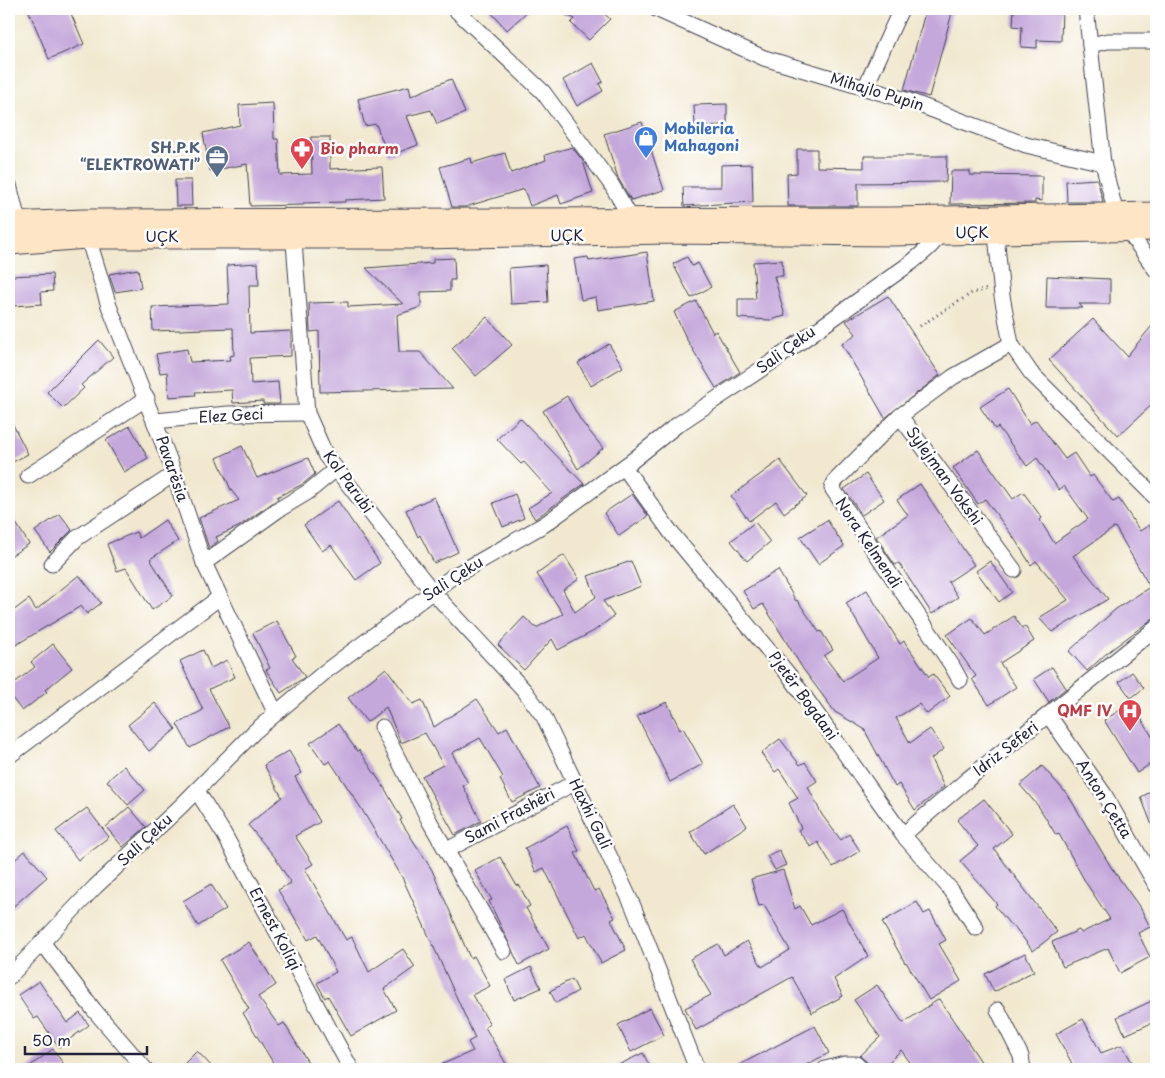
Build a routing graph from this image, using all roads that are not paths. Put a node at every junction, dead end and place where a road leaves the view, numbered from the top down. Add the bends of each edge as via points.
1 (455, 9) edge
2 (656, 9) edge
3 (900, 9) edge
4 (1086, 9) edge
5 (1156, 42) edge
6 (1090, 45) junction
7 (866, 88) junction
8 (1102, 163) junction
9 (9, 185) edge
10 (1156, 213) edge
11 (14, 222) edge
12 (1121, 222) junction
13 (995, 224) junction
14 (940, 225) junction
15 (635, 226) junction
16 (293, 228) junction
17 (85, 229) junction
18 (1156, 230) edge
19 (16, 244) edge
20 (1156, 270) edge
21 (1011, 344) junction
22 (147, 398) junction
23 (307, 413) junction
24 (900, 416) junction
25 (155, 421) junction
26 (624, 467) junction
27 (336, 469) junction
28 (174, 474) junction
29 (28, 476) dead end
30 (1156, 498) edge
31 (204, 563) junction
32 (52, 564) dead end
33 (1014, 570) dead end
34 (432, 591) junction
35 (220, 597) junction
36 (1156, 628) edge
37 (960, 680) dead end
38 (275, 712) junction
39 (1049, 716) junction
40 (382, 727) dead end
41 (9, 756) edge
42 (574, 783) junction
43 (196, 791) junction
44 (903, 835) junction
45 (447, 850) junction
46 (1156, 886) edge
47 (976, 928) dead end
48 (42, 942) junction
49 (504, 951) dead end
50 (9, 977) edge
51 (998, 1010) dead end
52 (145, 1069) edge
53 (351, 1069) edge
54 (697, 1069) edge
55 (826, 1069) edge
56 (861, 1069) edge
57 (1023, 1069) edge

1 - 15 street via 543,92 611,184
2 - 7 street, Mihajlo Pupin via 764,58
3 - 7 street
4 - 6 street
5 - 6 street via 1108,41
6 - 8 street
7 - 8 street, Mihajlo Pupin via 1026,145
8 - 12 street
9 - 11 street
10 - 12 main road, UÇK
11 - 17 main road, UÇK
11 - 19 street
12 - 13 main road, UÇK
12 - 18 main road, UÇK
12 - 20 street
13 - 14 main road, UÇK
13 - 21 street via 1000,285
14 - 15 main road, UÇK
14 - 26 street, Sali Çeku via 926,250 912,262 677,425
15 - 16 main road, UÇK via 423,238
16 - 17 main road, UÇK
16 - 23 street, Kol Parubi
17 - 19 main road, UÇK
17 - 22 street, Pavarësia via 109,306
21 - 24 street, Sylejman Vokshi via 953,377
21 - 30 street via 1031,373
22 - 25 street, Pavarësia
22 - 29 street
23 - 25 street, Elez Geci via 228,414
23 - 27 street, Kol Parubi via 326,456
24 - 33 street, Sylejman Vokshi
24 - 37 street, Nora Kelmendi via 836,480 832,488
25 - 28 street, Pavarësia
26 - 34 street, Sali Çeku via 545,524
26 - 44 street, Pjetër Bogdani via 672,534 789,676
27 - 31 street
27 - 34 street, Kol Parubi
28 - 31 street, Pavarësia
28 - 32 street via 77,538
31 - 35 street, Pavarësia
34 - 38 street, Sali Çeku
34 - 42 street, Haxhi Gali via 524,690 544,717
35 - 38 street, Pavarësia
35 - 41 street
36 - 39 street, Idriz Seferi
38 - 43 street, Sali Çeku
39 - 44 street, Idriz Seferi
39 - 46 street, Anton Çetta via 1104,794
40 - 45 street, Sami Frashëri
42 - 45 street, Sami Frashëri
42 - 54 street, Haxhi Gali via 633,906
43 - 48 street, Sali Çeku
43 - 53 street, Ernest Koliqi via 224,834
44 - 47 street, Pjetër Bogdani via 952,891
45 - 49 street, Sami Frashëri
48 - 50 street, Sali Çeku
48 - 52 street
51 - 57 street
55 - 56 street via 856,1064

